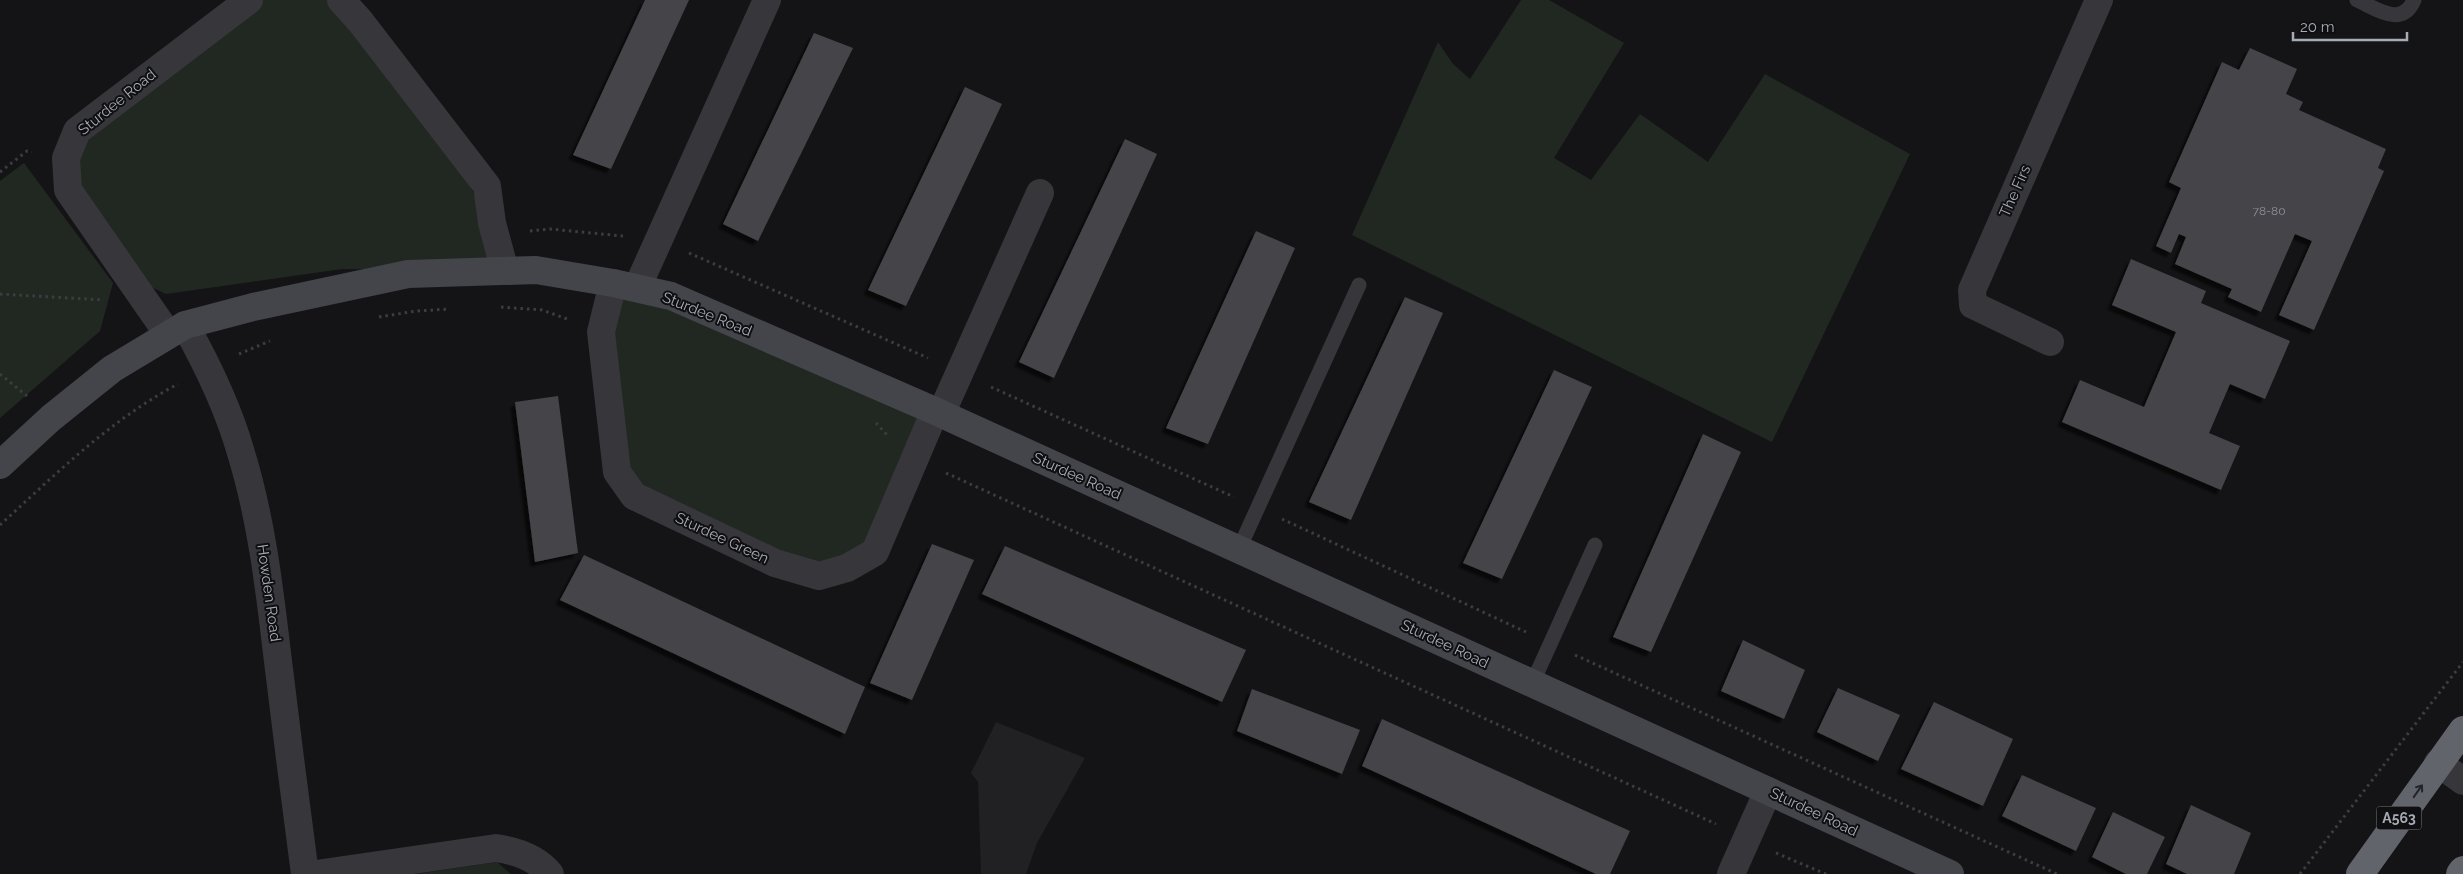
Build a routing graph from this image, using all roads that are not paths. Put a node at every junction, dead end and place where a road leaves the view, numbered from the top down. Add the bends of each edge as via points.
1 (249, 0) edge
2 (341, 0) edge
3 (767, 0) edge
4 (2099, 0) edge
5 (2357, 0) edge
6 (2414, 0) edge
7 (1040, 193) dead end
8 (505, 271) junction
9 (1359, 285) dead end
10 (625, 286) junction
11 (177, 330) junction
12 (2050, 342) dead end
13 (938, 413) junction
14 (0, 465) edge
15 (1596, 545) dead end
16 (1239, 549) junction
17 (1532, 684) junction
18 (2463, 730) edge
19 (2438, 763) junction
20 (2463, 781) edge
21 (1768, 791) junction
22 (2463, 870) edge
23 (305, 874) edge
24 (316, 874) edge
25 (550, 874) edge
26 (1731, 874) edge
27 (1950, 874) edge
28 (2360, 874) edge
29 (2460, 874) edge

1 - 11 street, Sturdee Road via 76,131 66,158 68,190 145,303
2 - 8 street via 487,186 492,223
3 - 10 street
4 - 12 street, The Firs via 1972,290 1973,305
5 - 6 lane via 2390,15 2410,10
7 - 13 street
8 - 10 street, Sturdee Road via 536,270
8 - 11 street, Sturdee Road via 408,274 253,307
9 - 16 lane
10 - 13 street, Sturdee Road via 671,296
10 - 13 street, Sturdee Green via 601,332 617,472 634,496 775,563 819,576 847,568 875,552
11 - 14 street, Sturdee Road via 112,369
11 - 23 street, Howden Road via 209,367 241,452 258,518
13 - 16 street, Sturdee Road
15 - 17 lane
16 - 17 street, Sturdee Road
17 - 21 street, Sturdee Road
18 - 19 highway, A563
19 - 20 street
28 -> 19 highway, A563
21 - 26 street
21 - 27 street, Sturdee Road
22 - 29 highway
24 - 25 street via 496,848 516,851

